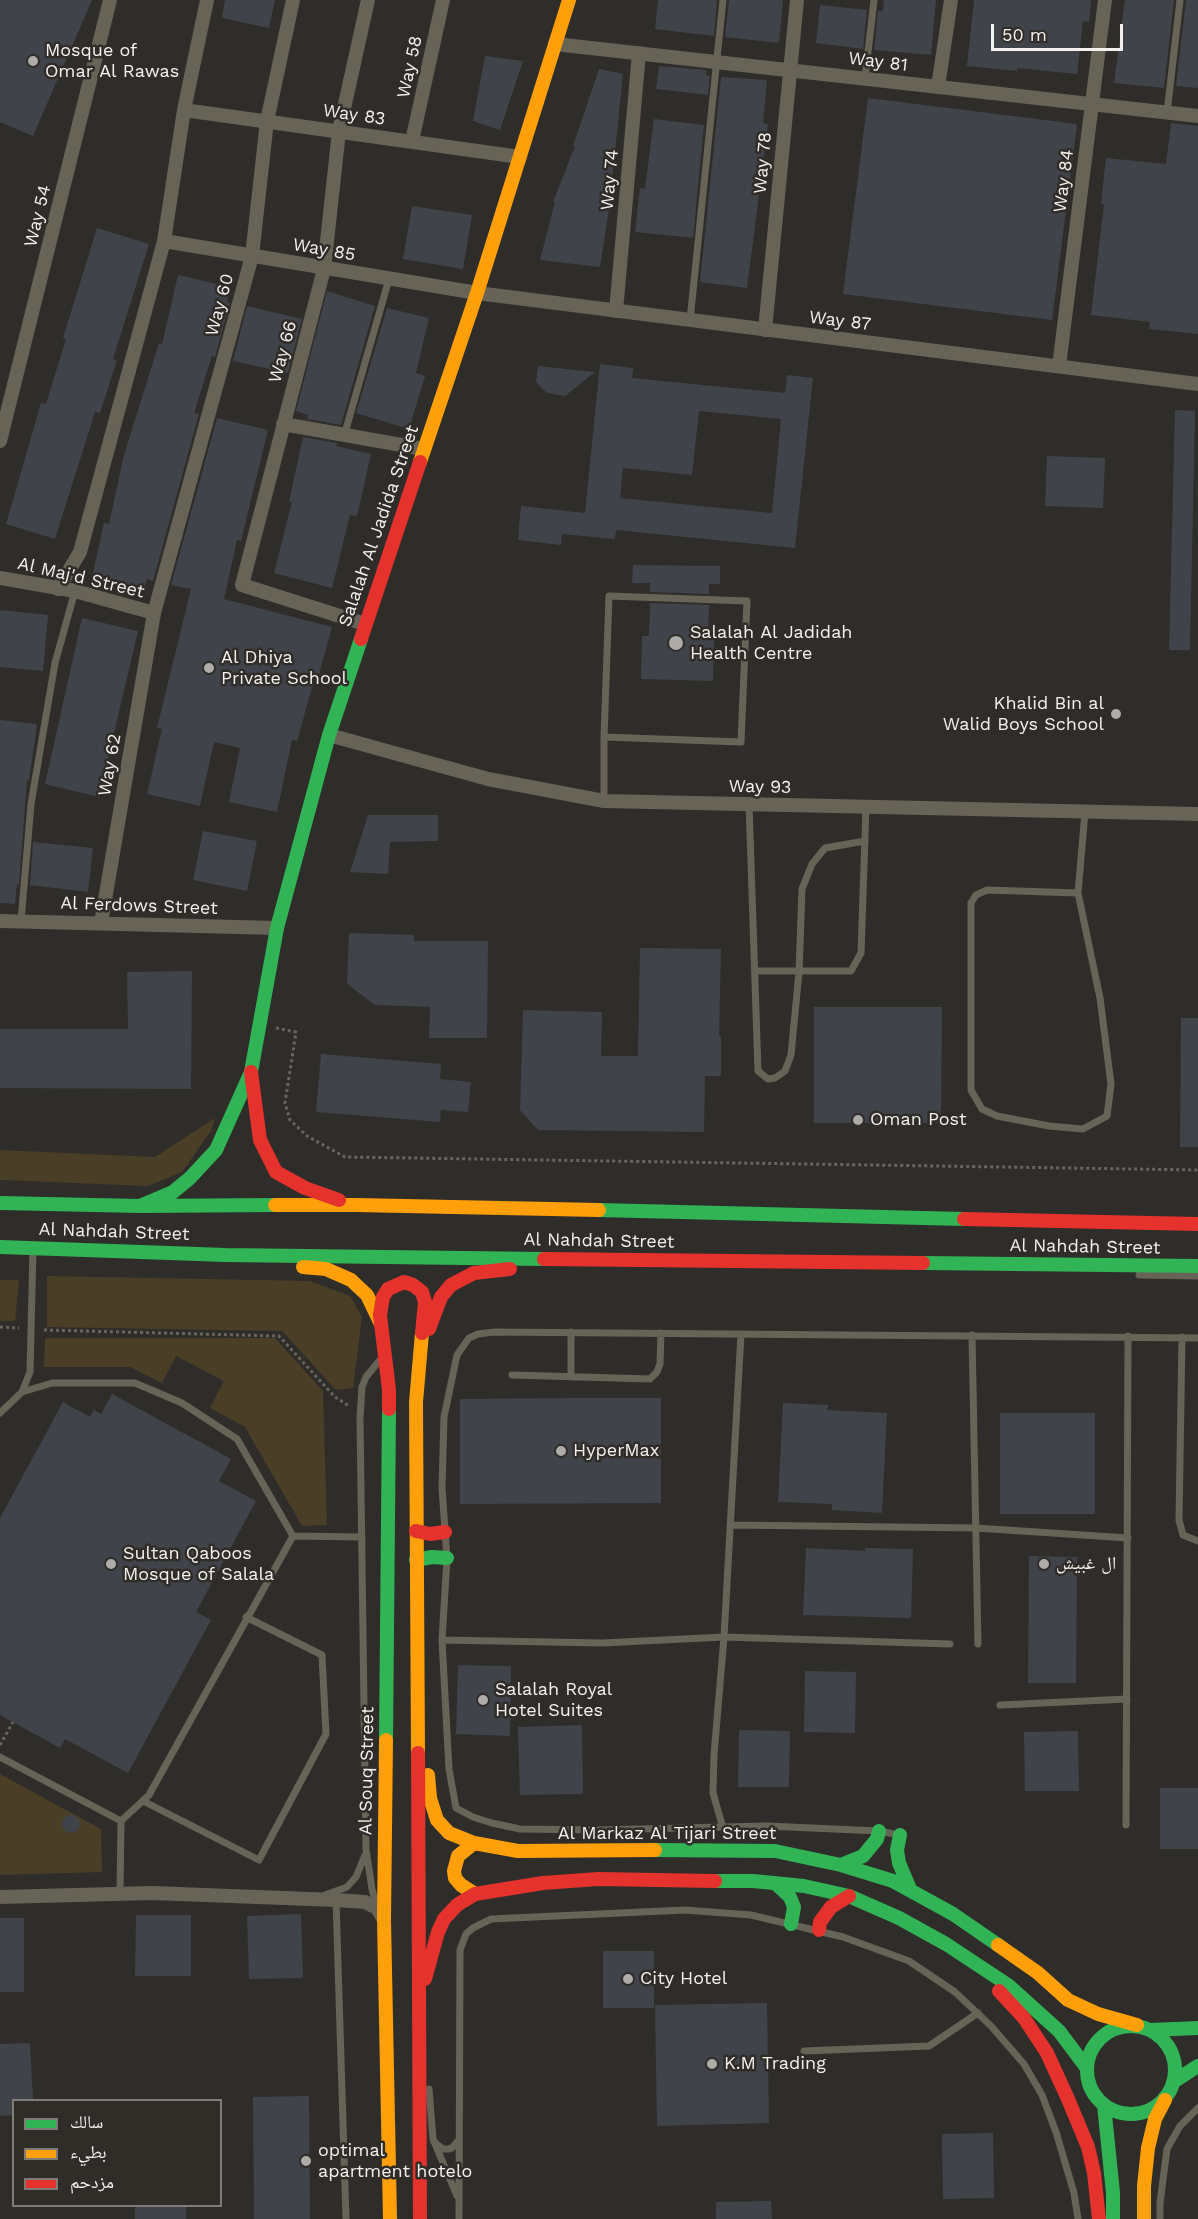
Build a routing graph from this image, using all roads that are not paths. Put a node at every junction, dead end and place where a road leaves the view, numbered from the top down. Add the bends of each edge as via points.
1 (111, 0) edge
2 (207, 0) edge
3 (293, 0) edge
4 (368, 0) edge
5 (443, 0) edge
6 (569, 0) edge
7 (723, 0) edge
8 (797, 0) edge
9 (874, 0) edge
10 (951, 0) edge
11 (1105, 0) edge
12 (1180, 0) edge
13 (555, 44) junction
14 (639, 53) junction
15 (717, 62) junction
16 (790, 70) junction
17 (865, 78) junction
18 (938, 87) junction
19 (1092, 104) junction
20 (184, 110) junction
21 (1167, 113) junction
22 (1198, 116) edge
23 (267, 121) junction
24 (339, 131) junction
25 (412, 141) junction
26 (520, 157) junction
27 (164, 242) junction
28 (252, 256) junction
29 (324, 268) junction
30 (389, 279) junction
31 (477, 293) junction
32 (616, 311) junction
33 (690, 320) junction
34 (765, 330) junction
35 (1059, 366) junction
36 (1198, 384) edge
37 (283, 424) junction
38 (344, 436) junction
39 (0, 441) edge
40 (424, 449) junction
41 (0, 578) edge
42 (58, 589) junction
43 (75, 591) junction
44 (154, 613) junction
45 (365, 624) junction
46 (329, 735) junction
47 (604, 737) junction
48 (604, 801) junction
49 (749, 804) junction
50 (866, 807) junction
51 (1084, 812) junction
52 (1198, 814) edge
53 (865, 841) junction
54 (1078, 893) junction
55 (0, 921) edge
56 (21, 921) junction
57 (101, 923) junction
58 (277, 928) junction
59 (755, 971) junction
60 (799, 972) junction
61 (251, 1072) junction
62 (0, 1203) edge
63 (356, 1205) junction
64 (140, 1206) junction
65 (1198, 1224) edge
66 (33, 1246) junction
67 (0, 1247) edge
68 (225, 1255) junction
69 (574, 1258) junction
70 (1106, 1265) junction
71 (1198, 1266) edge
72 (1198, 1276) edge
73 (381, 1324) junction
74 (571, 1332) junction
75 (661, 1333) junction
76 (741, 1334) junction
77 (972, 1335) junction
78 (1128, 1336) junction
79 (1182, 1337) junction
80 (1198, 1338) edge
81 (384, 1348) junction
82 (421, 1348) junction
83 (512, 1375) dead end
84 (571, 1377) junction
85 (22, 1392) junction
86 (0, 1413) edge
87 (730, 1525) junction
88 (976, 1528) junction
89 (416, 1531) junction
90 (445, 1532) junction
91 (293, 1536) junction
92 (362, 1537) junction
93 (1128, 1538) junction
94 (1198, 1540) edge
95 (447, 1558) junction
96 (416, 1560) junction
97 (246, 1617) junction
98 (724, 1636) junction
99 (442, 1640) junction
100 (950, 1644) dead end
101 (978, 1644) dead end
102 (1127, 1699) junction
103 (1000, 1706) dead end
104 (417, 1726) junction
105 (0, 1757) edge
106 (143, 1801) junction
107 (121, 1821) junction
108 (1126, 1825) dead end
109 (723, 1828) junction
110 (879, 1831) junction
111 (900, 1835) joint
112 (474, 1843) junction
113 (366, 1849) junction
114 (841, 1865) junction
115 (774, 1883) junction
116 (910, 1889) junction
117 (120, 1894) junction
118 (475, 1894) junction
119 (849, 1896) junction
120 (0, 1897) edge
121 (309, 1899) junction
122 (336, 1900) junction
123 (381, 1914) junction
124 (791, 1923) junction
125 (819, 1930) junction
126 (973, 1963) junction
127 (418, 1997) junction
128 (978, 2013) junction
129 (1137, 2025) junction
130 (1198, 2028) edge
131 (1151, 2030) junction
132 (428, 2048) dead end
133 (804, 2051) dead end
134 (1198, 2066) edge
135 (1086, 2067) junction
136 (429, 2078) dead end
137 (1170, 2088) junction
138 (1104, 2105) junction
139 (1198, 2108) edge
140 (432, 2139) junction
141 (458, 2141) junction
142 (459, 2201) junction
143 (346, 2219) edge
144 (390, 2219) edge
145 (420, 2219) edge
146 (459, 2219) edge
147 (1078, 2219) edge
148 (1099, 2219) edge
149 (1113, 2219) edge
150 (1144, 2219) edge
151 (1160, 2219) edge

1 - 39 street, Way 54
2 - 20 street
3 - 23 street, Way 60
4 - 24 street, Way 66
5 - 25 street, Way 58
6 - 13 street, Salalah Al Jadida Street
7 - 15 lane
8 - 16 street, Way 78
9 - 17 lane
10 - 18 street
11 - 19 street, Way 84
12 - 21 lane
13 - 14 street, Way 81
13 - 26 street, Salalah Al Jadida Street
14 - 15 street, Way 81
14 - 32 street, Way 74
15 - 16 street, Way 81
15 - 33 lane
16 - 17 street, Way 81
16 - 34 street, Way 78
17 - 18 street, Way 81
18 - 19 street, Way 81
19 - 21 street, Way 81
19 - 35 street, Way 84
20 - 23 street, Way 83
20 - 27 street
21 - 22 street, Way 81
23 - 24 street, Way 83
23 - 28 street, Way 60
24 - 25 street, Way 83
24 - 29 street, Way 66
25 - 26 street, Way 83
26 - 31 street, Salalah Al Jadida Street
27 - 28 street, Way 85
27 - 42 street via 80,552
28 - 29 street, Way 85
28 - 44 street, Way 60
29 - 30 street, Way 85
29 - 37 street, Way 66
30 - 31 street, Way 85
30 - 38 lane
31 - 32 street, Way 87
31 - 40 street, Salalah Al Jadida Street
32 - 33 street, Way 87
33 - 34 street, Way 87
34 - 35 street, Way 87
35 - 36 street, Way 87
37 - 38 street
37 - 45 street, Way 66 via 242,585
38 - 40 street
40 - 45 street, Salalah Al Jadida Street
41 - 42 street, Al Maj'd Street
42 - 43 street, Al Maj'd Street
43 - 44 street, Al Maj'd Street
43 - 56 lane via 55,663 45,722 32,804
44 - 57 street, Way 62
45 - 46 street, Salalah Al Jadida Street
46 - 48 street, Way 93 via 488,779
46 - 58 street, Salalah Al Jadida Street
47 - 47 lane via 609,596 747,601 741,742
47 - 48 lane
48 - 49 street, Way 93
49 - 50 street, Way 93
49 - 59 lane
50 - 51 street, Way 93
50 - 53 lane
51 - 52 street, Way 93
51 - 54 lane
53 - 60 lane via 825,848 812,864 802,889
53 - 60 lane via 861,953 851,971
54 - 54 lane via 987,890 976,895 971,903 971,1090 982,1109 997,1116 1083,1129 1107,1116 1111,1084
55 - 56 street, Al Ferdows Street
56 - 57 street, Al Ferdows Street
57 - 58 street, Al Ferdows Street
58 - 61 street, Salalah Al Jadida Street
59 - 60 lane
59 - 60 lane via 758,1071 768,1079 785,1071 791,1055
61 - 63 street, Salalah Al Jadida Street via 260,1140 276,1172 304,1188
61 - 64 street, Salalah Al Jadida Street via 216,1150 173,1192
62 - 64 street, Al Nahdah Street
63 - 64 street, Al Nahdah Street
63 - 65 street, Al Nahdah Street
66 - 67 street, Al Nahdah Street
66 - 68 street, Al Nahdah Street
66 - 85 lane via 30,1372
68 - 69 street, Al Nahdah Street
68 - 73 street via 259,1265 314,1267 340,1274 367,1294
69 - 70 street, Al Nahdah Street
69 - 82 street via 551,1267 485,1271 462,1278 441,1297
70 - 71 street, Al Nahdah Street
70 - 72 lane via 1137,1275
73 - 81 street, Al Souq Street
73 - 82 street via 380,1306 388,1289 404,1282 413,1285 422,1292 425,1302
74 - 75 lane
74 - 84 lane
74 - 90 lane via 478,1334 462,1346 444,1417
75 - 76 lane
75 - 84 lane via 660,1364 650,1379
76 - 77 lane
76 - 87 lane
77 - 78 lane
77 - 88 lane
78 - 79 lane
78 - 93 lane
79 - 80 lane
79 - 94 lane via 1179,1520 1183,1535
81 - 92 lane via 362,1387
81 - 123 street, Al Souq Street via 389,1390
82 - 89 street via 416,1402
83 - 84 lane
85 - 86 lane
85 - 91 lane via 52,1383 135,1383 182,1403 237,1439
87 - 88 lane
87 - 98 lane
88 - 93 lane
88 - 101 lane
89 - 90 street
89 - 96 street
90 - 95 lane
91 - 92 lane
91 - 97 lane
92 - 113 lane
93 - 102 lane
95 - 96 street
95 - 99 lane
96 - 104 street
97 - 106 lane
97 - 106 lane via 322,1655 326,1734 259,1860
98 - 99 lane via 602,1643
98 - 100 lane
98 - 109 lane via 713,1793
99 - 109 lane via 448,1768 456,1808 473,1817 520,1829
102 - 103 lane
102 - 108 lane
104 - 112 street, Al Markaz Al Tijari Street via 436,1820 449,1833
104 - 127 street
105 - 107 lane
106 - 107 lane
107 - 117 lane
109 - 110 lane
110 - 111 lane
110 - 114 street via 871,1850
111 - 116 street via 899,1863
112 - 114 street, Al Markaz Al Tijari Street via 518,1851 775,1851
112 - 118 street via 458,1856 454,1871 461,1885
113 - 121 lane via 356,1877 347,1887
113 - 123 lane via 372,1889
114 - 116 street, Al Markaz Al Tijari Street
115 - 118 street via 598,1879
115 - 119 street
115 - 124 street via 790,1897 794,1907
116 - 129 street, Al Markaz Al Tijari Street via 1038,1973 1068,2000
117 - 120 street
117 - 121 street
118 - 127 street via 444,1919
119 - 125 street via 831,1907
119 - 126 street via 899,1918
121 - 122 street
122 - 123 street via 364,1902
122 - 143 lane
123 - 144 street, Al Souq Street
124 - 125 lane
124 - 141 lane via 741,1914 662,1910 491,1919 473,1928 460,1950
125 - 128 lane via 909,1962 955,1992
126 - 135 street via 1008,1984 1052,2024
126 - 148 street via 1024,2018 1052,2062 1088,2147
127 - 132 lane via 426,2021
127 - 145 street
128 - 133 lane via 929,2046
128 - 147 lane via 1024,2064 1042,2095 1074,2193
129 - 131 street
129 - 135 street via 1109,2031 1090,2053
130 - 131 street
131 - 137 street via 1172,2052 1175,2067
134 - 137 street
135 - 138 street via 1094,2095
136 - 140 lane
137 - 138 street via 1158,2105 1138,2113 1117,2112
137 - 150 street via 1155,2119 1148,2148
138 - 149 street
139 - 151 lane via 1180,2126 1167,2149
140 - 141 lane via 443,2149 452,2148
140 - 142 lane
141 - 142 lane
142 - 146 lane

